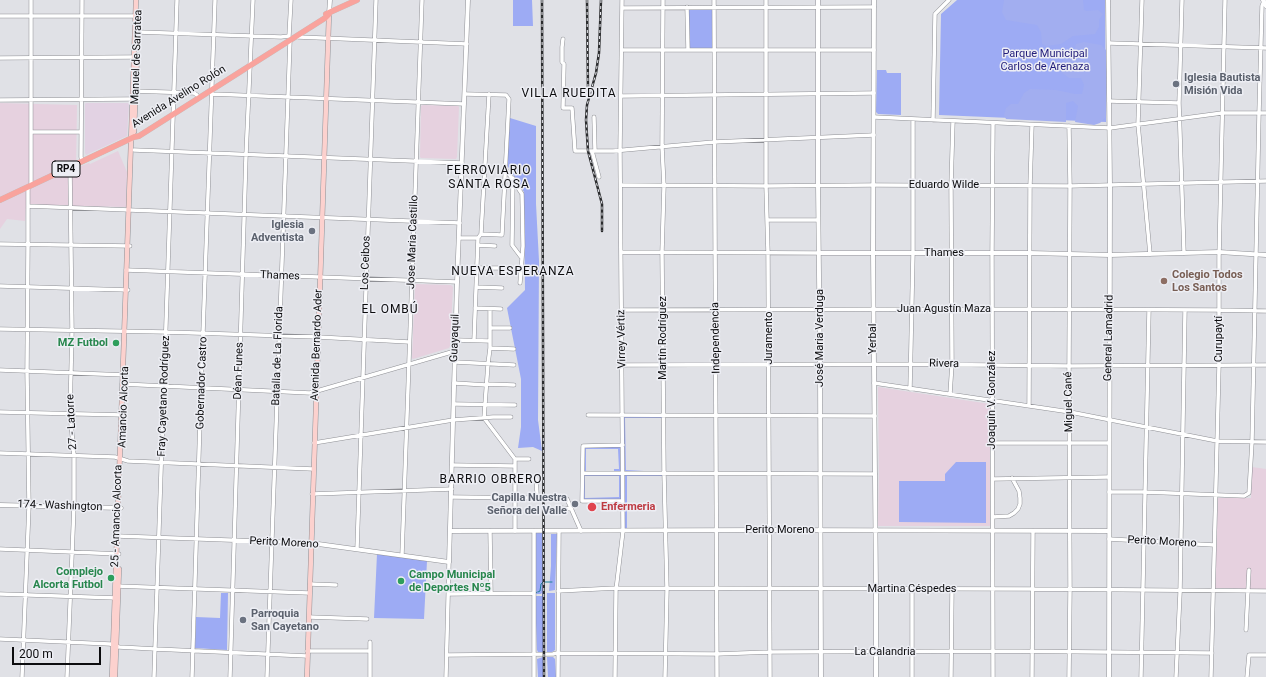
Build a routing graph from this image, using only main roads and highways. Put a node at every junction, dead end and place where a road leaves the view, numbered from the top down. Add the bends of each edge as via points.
1 (137, 0) edge
2 (357, 0) edge
3 (329, 14) junction
4 (137, 16) junction
5 (136, 57) junction
6 (212, 90) junction
7 (134, 91) junction
8 (173, 113) junction
9 (132, 138) junction
10 (0, 200) edge
11 (130, 210) junction
12 (118, 554) joint
13 (115, 645) junction
14 (112, 677) edge
15 (115, 677) edge
16 (306, 677) edge

1 - 4 main road, Manuel de Sarratea
2 - 3 main road, Avenida Avelino Rolón / RP4
3 - 6 main road, Avenida Avelino Rolón / RP4
3 - 16 main road, Avenida Bernardo Ader
4 - 5 main road
4 - 5 main road, Manuel de Sarratea
5 - 7 main road, Manuel de Sarratea
6 - 8 main road, Avenida Avelino Rolón / RP4
6 - 8 main road, Avenida Avelino Rolón / RP4 via 197,95
7 - 9 main road, Manuel de Sarratea
7 - 9 main road
8 - 9 main road, Avenida Avelino Rolón / RP4
9 - 10 main road, RP4
9 - 11 main road
9 - 11 main road via 134,150
11 - 12 main road, Amancio Alcorta
12 - 13 main road, 25 - Amancio Alcorta
13 - 14 main road
13 - 15 main road

